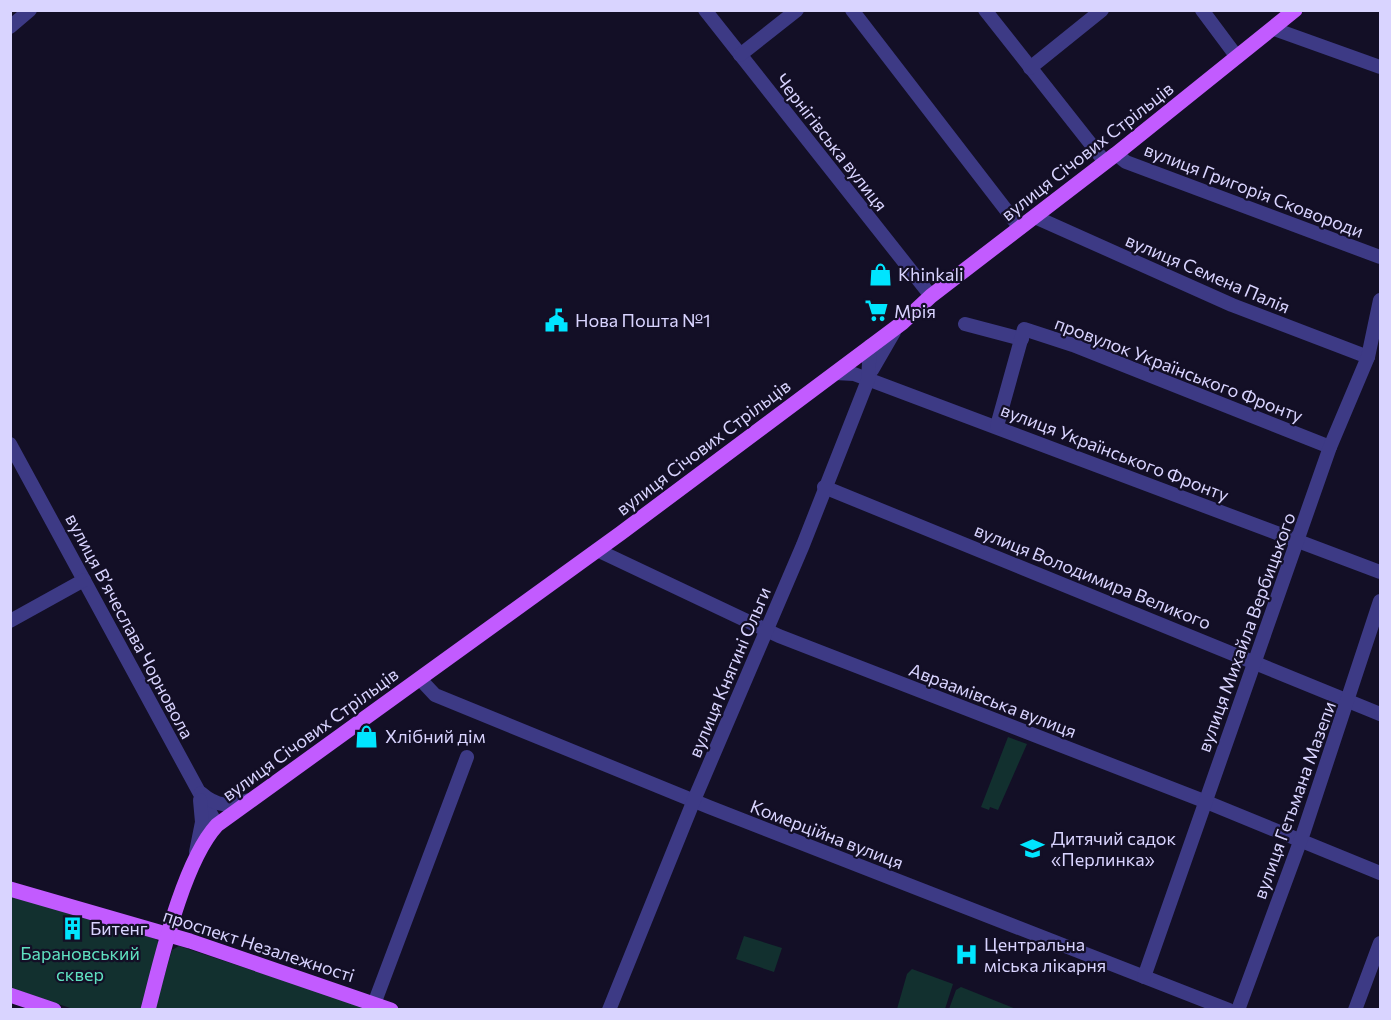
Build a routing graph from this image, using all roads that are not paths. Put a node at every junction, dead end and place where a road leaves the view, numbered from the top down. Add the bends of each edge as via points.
1 (705, 10) edge
2 (797, 10) edge
3 (852, 10) edge
4 (985, 10) edge
5 (1102, 10) edge
6 (1202, 10) edge
7 (1295, 10) edge
8 (1274, 29) junction
9 (740, 55) junction
10 (1237, 57) junction
11 (1380, 67) edge
12 (1030, 68) junction
13 (1111, 158) junction
14 (1035, 217) junction
15 (1020, 228) junction
16 (1380, 257) edge
17 (931, 296) junction
18 (1380, 300) edge
19 (902, 323) junction
20 (965, 324) dead end
21 (1022, 339) junction
22 (870, 346) junction
23 (1368, 357) junction
24 (835, 373) junction
25 (868, 380) junction
26 (997, 426) junction
27 (10, 444) edge
28 (1330, 447) junction
29 (824, 487) junction
30 (1297, 541) junction
31 (597, 550) junction
32 (1380, 572) edge
33 (84, 580) junction
34 (1380, 601) edge
35 (10, 621) edge
36 (767, 631) junction
37 (1255, 662) junction
38 (420, 679) junction
39 (1349, 701) junction
40 (1380, 714) edge
41 (467, 757) dead end
42 (197, 789) junction
43 (254, 798) junction
44 (694, 800) junction
45 (1204, 801) junction
46 (217, 825) junction
47 (1301, 840) junction
48 (194, 862) junction
49 (1380, 873) edge
50 (10, 889) edge
51 (169, 935) junction
52 (1380, 943) edge
53 (1144, 977) junction
54 (10, 995) edge
55 (374, 1004) junction
56 (54, 1010) edge
57 (148, 1010) edge
58 (390, 1010) edge
59 (609, 1010) edge
60 (1229, 1010) edge
61 (1238, 1010) edge
62 (1355, 1010) edge

1 - 9 street, Чернігівська вулиця
2 - 9 street
3 - 15 street
4 - 12 street, вулиця Григорія Сковороди
5 - 12 street
6 - 10 street
7 - 8 main road, вулиця Січових Стрільців
8 - 10 main road, вулиця Січових Стрільців
8 - 11 street
9 - 17 street, Чернігівська вулиця
10 - 13 main road, вулиця Січових Стрільців
12 - 13 street, вулиця Григорія Сковороди
13 - 14 main road, вулиця Січових Стрільців
13 - 16 street, вулиця Григорія Сковороди
14 - 15 main road, вулиця Січових Стрільців
14 - 23 street, вулиця Семена Палія via 1232,305
15 - 17 main road, вулиця Січових Стрільців
17 - 19 main road, вулиця Січових Стрільців
18 - 23 street, вулиця Михайла Вербицького
19 - 22 main road, вулиця Січових Стрільців
19 - 25 street via 887,340
20 - 21 street, провулок Українського Фронту
21 - 26 street
21 - 28 street, провулок Українського Фронту via 1024,329 1073,345
22 - 24 main road, вулиця Січових Стрільців
22 - 25 street, вулиця Княгині Ольги
23 - 28 street, вулиця Михайла Вербицького
24 - 25 street, вулиця Українського Фронту
24 - 31 main road, вулиця Січових Стрільців
25 - 26 street, вулиця Українського Фронту
25 - 29 street, вулиця Княгині Ольги
26 - 30 street, вулиця Українського Фронту
27 - 33 street, вулиця Вʼячеслава Чорновола
28 - 30 street, вулиця Михайла Вербицького
29 - 36 street, вулиця Княгині Ольги
29 - 37 street, вулиця Володимира Великого
30 - 32 street, вулиця Українського Фронту
30 - 37 street, вулиця Михайла Вербицького
31 - 36 street, Авраамівська вулиця
31 - 38 main road, вулиця Січових Стрільців
33 - 35 street
33 - 42 street, вулиця Вʼячеслава Чорновола
34 - 39 street, вулиця Гетьмана Мазепи
36 - 44 street, вулиця Княгині Ольги
36 - 45 street, Авраамівська вулиця
37 - 39 street, вулиця Володимира Великого
37 - 45 street, вулиця Михайла Вербицького
38 - 43 main road, вулиця Січових Стрільців
38 - 44 street, Комерційна вулиця via 435,695
39 - 40 street, вулиця Володимира Великого
39 - 47 street, вулиця Гетьмана Мазепи
41 - 55 street
42 - 43 street via 225,806
42 - 46 street, вулиця Вʼячеслава Чорновола
42 - 48 street via 202,822
43 - 46 main road, вулиця Січових Стрільців
44 - 53 street, Комерційна вулиця
44 - 59 street, вулиця Княгині Ольги
45 - 47 street, Авраамівська вулиця
45 - 53 street, вулиця Михайла Вербицького
46 - 48 main road, вулиця Січових Стрільців
47 - 49 street, Авраамівська вулиця
47 - 61 street, вулиця Гетьмана Мазепи
48 - 51 main road, вулиця Січових Стрільців
50 - 51 main road, проспект Незалежності
51 - 55 main road, проспект Незалежності
51 - 57 main road, вулиця Січових Стрільців
52 - 62 street
53 - 60 street, Комерційна вулиця
54 - 56 main road
55 - 58 main road, проспект Незалежності

